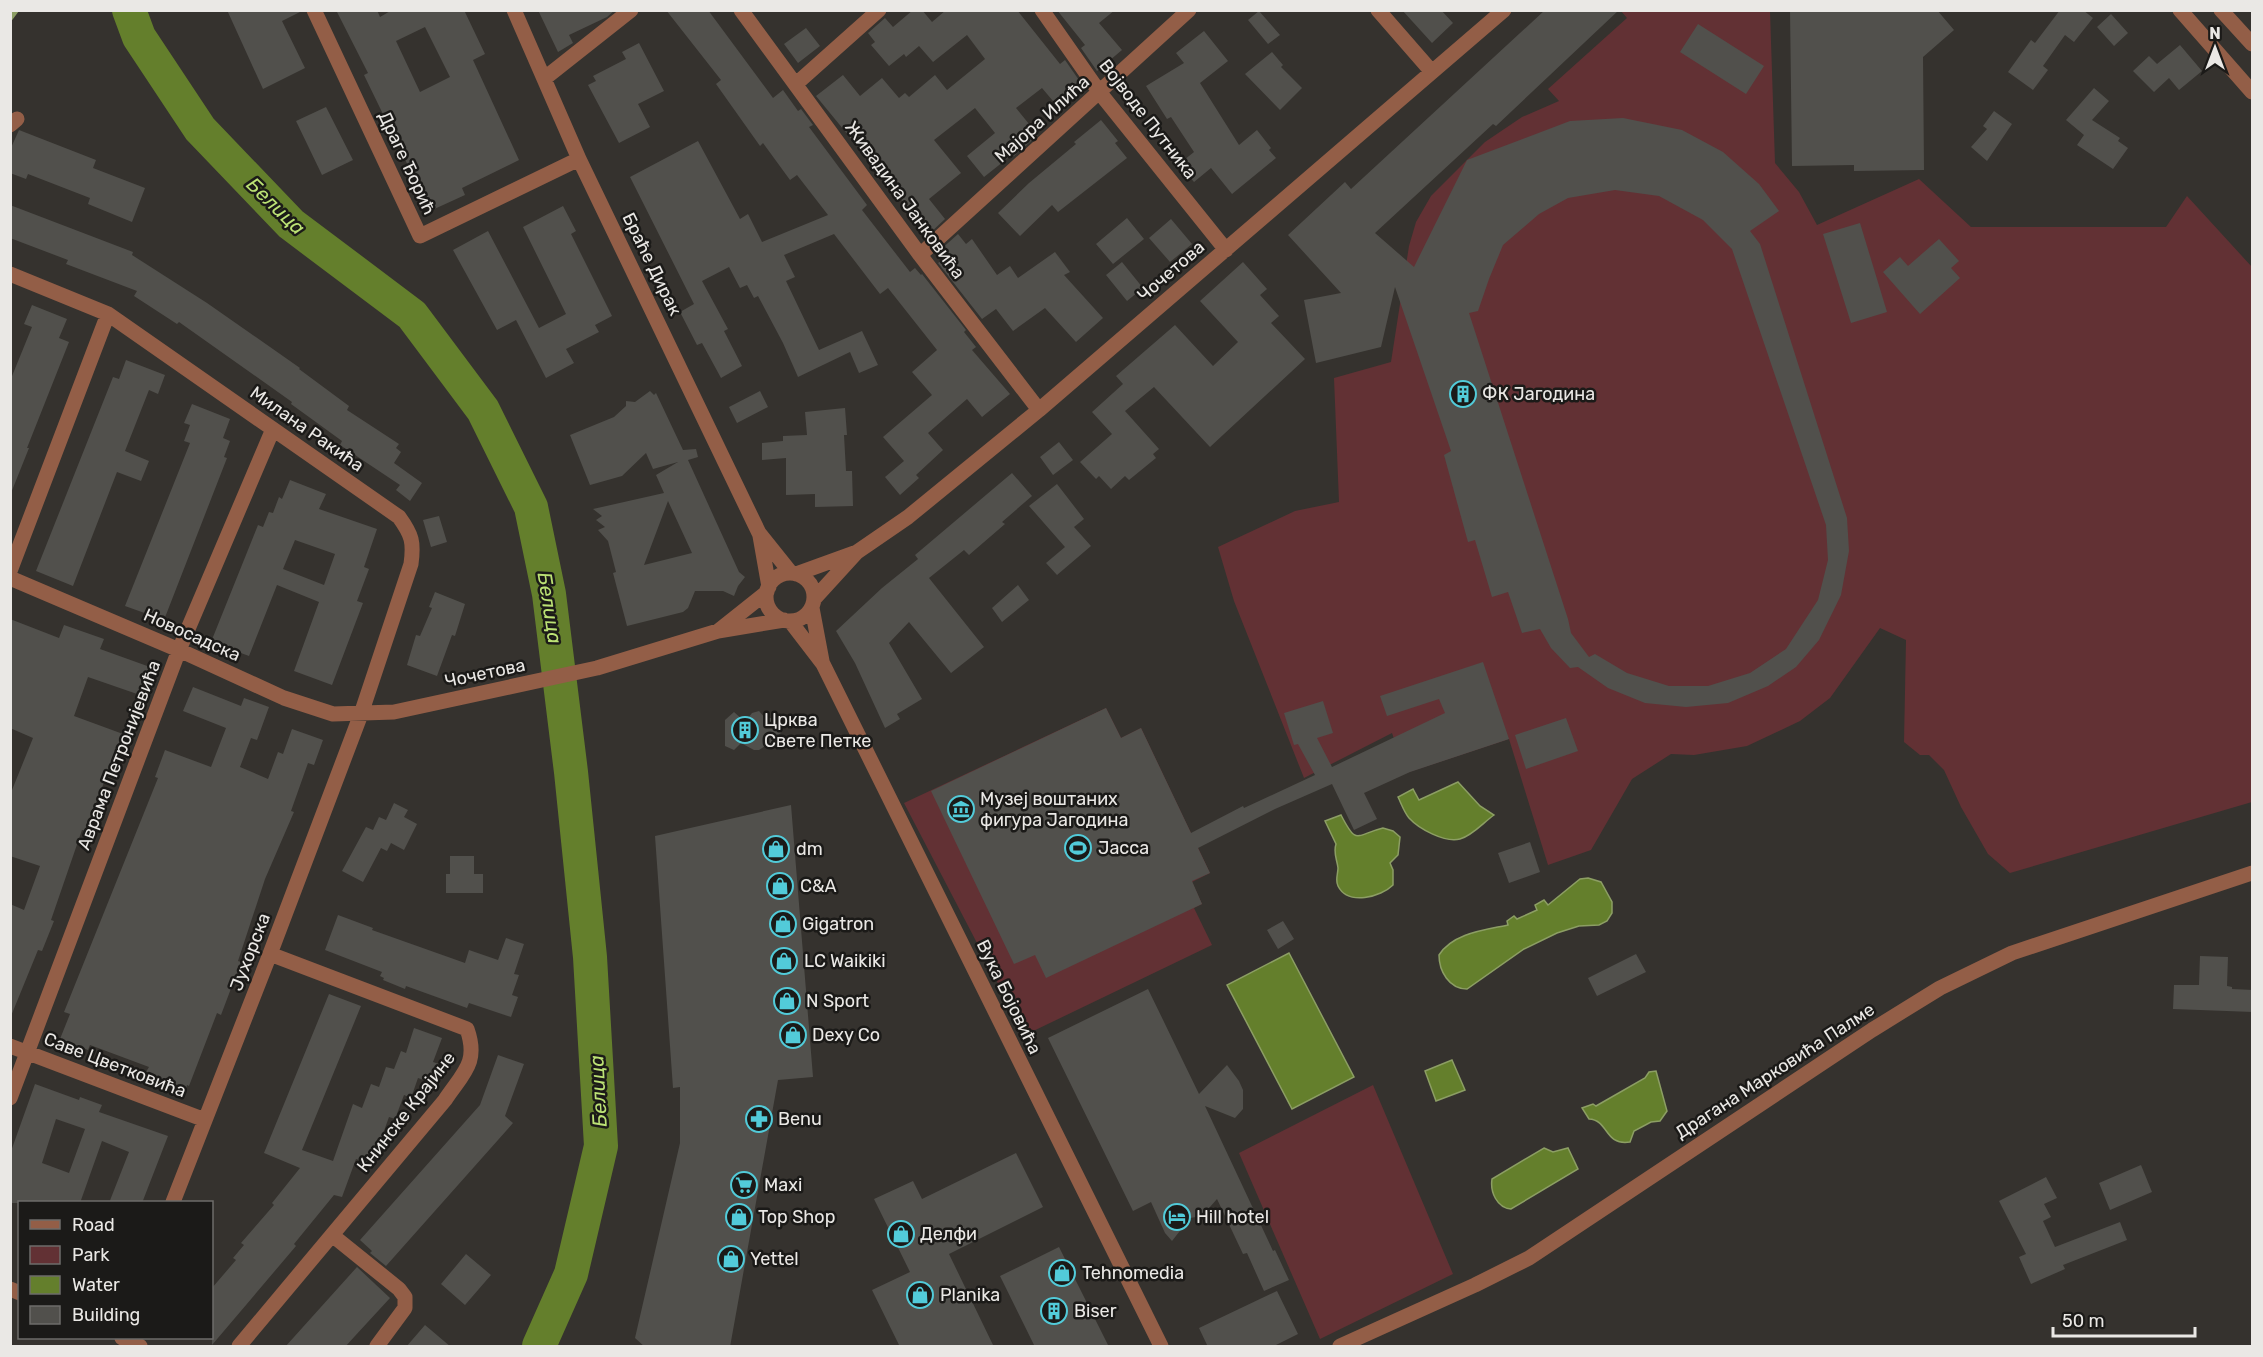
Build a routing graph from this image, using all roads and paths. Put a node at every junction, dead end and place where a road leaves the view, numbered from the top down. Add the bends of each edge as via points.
1 (314, 10) edge
2 (514, 10) edge
3 (631, 10) edge
4 (741, 10) edge
5 (879, 10) edge
6 (1042, 10) edge
7 (1189, 10) edge
8 (1378, 10) edge
9 (1504, 10) edge
10 (2180, 10) edge
11 (2222, 10) edge
12 (2253, 44) edge
13 (1432, 72) junction
14 (545, 78) junction
15 (796, 84) junction
16 (2253, 92) edge
17 (1100, 93) junction
18 (579, 159) junction
19 (1226, 250) junction
20 (920, 255) junction
21 (10, 274) edge
22 (108, 314) junction
23 (1040, 410) junction
24 (273, 429) junction
25 (759, 533) junction
26 (857, 552) junction
27 (10, 571) edge
28 (794, 573) junction
29 (10, 578) edge
30 (768, 589) junction
31 (813, 603) junction
32 (787, 621) junction
33 (718, 631) junction
34 (179, 650) junction
35 (823, 664) junction
36 (361, 714) junction
37 (2253, 873) edge
38 (270, 954) junction
39 (10, 1046) edge
40 (28, 1053) junction
41 (10, 1098) edge
42 (205, 1120) junction
43 (174, 1201) edge
44 (332, 1235) junction
45 (124, 1339) edge
46 (140, 1347) edge
47 (239, 1347) edge
48 (377, 1347) edge
49 (1161, 1347) edge
50 (1340, 1347) edge

1 - 18 street, Драге Ђорић via 420,236
2 - 14 street, Браће Дирак
3 - 14 street
4 - 15 street, Живадина Јанковића
5 - 15 street
6 - 17 street, Војводе Путника
7 - 17 street, Мајора Илића
8 - 13 street
9 - 13 street, Чочетова
10 - 16 street
11 - 12 street
13 - 19 street, Чочетова
14 - 18 street, Браће Дирак
15 - 20 street, Живадина Јанковића
17 - 19 street, Војводе Путника
17 - 20 street, Мајора Илића
18 - 25 street, Браће Дирак
19 - 23 street, Чочетова
20 - 23 street, Живадина Јанковића
21 - 22 street, Милана Ракића
22 - 24 street, Милана Ракића
22 - 27 street
23 - 26 street, Чочетова via 908,517
24 - 34 street, Аврама Петронијевића
24 - 36 street, Милана Ракића via 399,517 410,533 411,564
25 - 28 street, Браће Дирак
25 - 30 street, Браће Дирак
26 - 28 street, Чочетова
26 - 31 street, Чочетова
28 - 30 street, Чочетова via 780,575
28 - 31 street via 810,583
29 - 34 street, Новосадска
30 - 32 street via 767,604 778,618
30 - 33 street, Чочетова
31 - 32 street, Чочетова via 805,616
31 - 35 street, Вука Бојовића
32 - 33 street, Чочетова
32 - 35 street, Вука Бојовића
33 - 36 street, Чочетова via 597,668 394,712
34 - 36 street, Новосадска via 284,698 333,714
34 - 40 street, Аврама Петронијевића
35 - 49 street, Вука Бојовића
36 - 38 street, Јухорска
37 - 50 street, Драгана Марковића Палме via 2012,953 1940,988 1529,1257
38 - 42 street, Јухорска
38 - 44 street, Книнске Крајине via 467,1029 472,1043 472,1060 445,1100
39 - 40 street, Саве Цветковића
40 - 41 street, Аврама Петронијевића
40 - 42 street, Саве Цветковића
42 - 43 street, Јухорска
44 - 47 street, Книнске Крајине
44 - 48 street via 405,1297 405,1308
45 - 46 street

